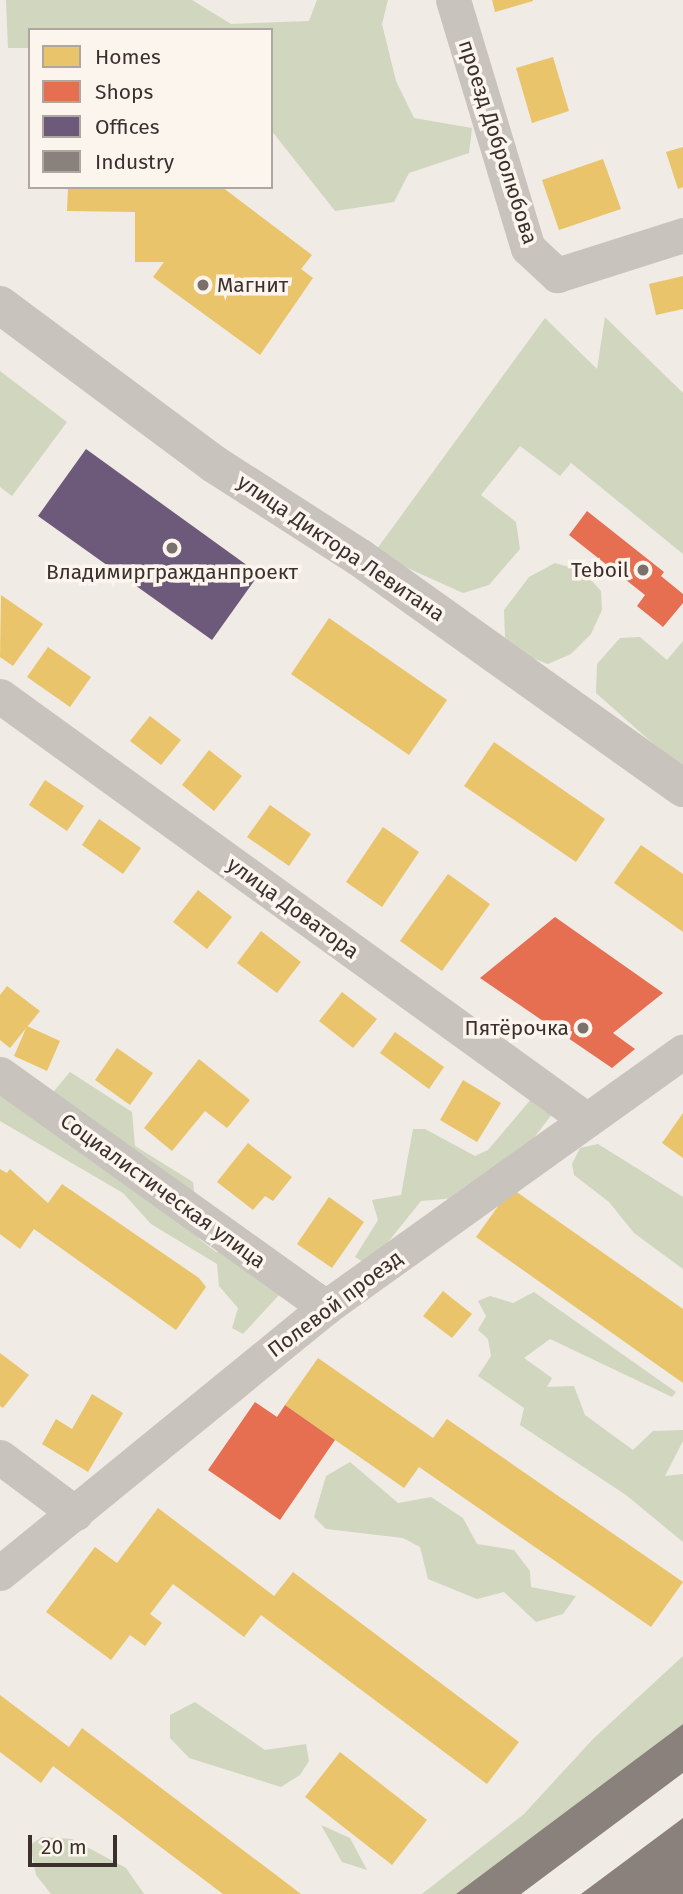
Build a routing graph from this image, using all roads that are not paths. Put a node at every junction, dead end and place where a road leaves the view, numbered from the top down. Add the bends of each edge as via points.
1 (453, 0) edge
2 (683, 235) edge
3 (0, 305) edge
4 (0, 696) edge
5 (683, 788) edge
6 (683, 1051) edge
7 (0, 1074) edge
8 (587, 1120) junction
9 (326, 1307) junction
10 (0, 1457) edge
11 (75, 1513) junction
12 (0, 1573) edge

1 - 2 street, проезд Добролюбова via 528,248 557,275
3 - 5 street, улица Диктора Левитана via 214,464 359,557
4 - 8 street, улица Доватора
6 - 8 street, Полевой проезд
7 - 9 street, Социалистическая улица
8 - 9 street, Полевой проезд
9 - 11 street, Полевой проезд
10 - 11 street
11 - 12 street, Полевой проезд

